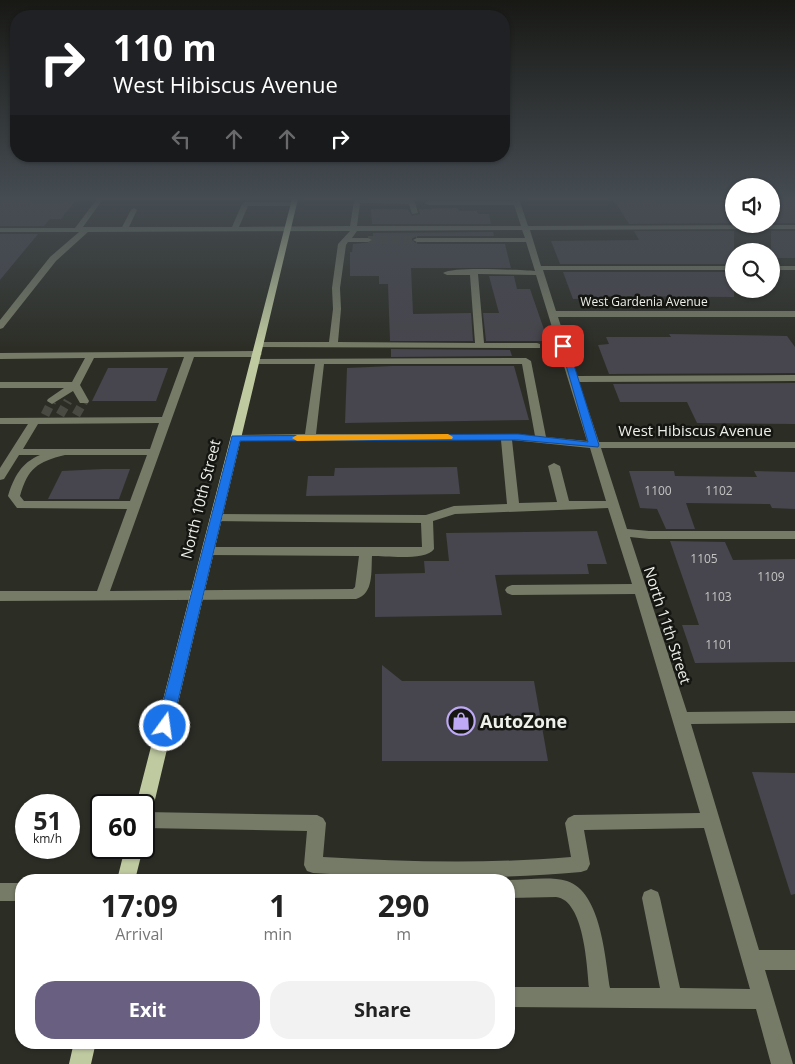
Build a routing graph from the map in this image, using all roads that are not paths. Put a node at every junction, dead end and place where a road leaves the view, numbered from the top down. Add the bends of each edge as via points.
1 (63, 249) edge
2 (283, 249) edge
3 (341, 249) edge
4 (532, 249) edge
5 (725, 268) edge
6 (780, 268) edge
7 (795, 268) edge
8 (539, 270) junction
9 (474, 272) junction
10 (447, 273) dead end
11 (553, 314) junction
12 (795, 314) edge
13 (0, 326) edge
14 (333, 345) junction
15 (480, 346) junction
16 (537, 346) dead end
17 (257, 353) junction
18 (190, 354) junction
19 (91, 355) junction
20 (0, 356) edge
21 (320, 361) junction
22 (795, 378) edge
23 (574, 379) junction
24 (0, 385) edge
25 (75, 385) junction
26 (52, 401) tunnel mouth
27 (68, 401) tunnel mouth
28 (84, 401) dead end
29 (45, 415) dead end
30 (76, 415) dead end
31 (58, 418) junction
32 (166, 420) junction
33 (0, 421) edge
34 (35, 421) junction
35 (506, 437) junction
36 (236, 438) junction
37 (310, 438) junction
38 (541, 439) junction
39 (594, 445) junction
40 (795, 446) edge
41 (15, 452) junction
42 (65, 452) junction
43 (154, 452) junction
44 (554, 466) dead end
45 (0, 476) edge
46 (613, 504) junction
47 (135, 505) junction
48 (564, 505) junction
49 (513, 507) junction
50 (216, 518) junction
51 (427, 519) junction
52 (622, 532) junction
53 (795, 535) edge
54 (208, 551) junction
55 (366, 552) junction
56 (640, 589) junction
57 (512, 590) dead end
58 (102, 595) junction
59 (197, 595) junction
60 (0, 596) edge
61 (795, 717) edge
62 (681, 718) junction
63 (147, 794) edge
64 (155, 820) edge
65 (710, 820) junction
66 (131, 859) edge
67 (128, 874) edge
68 (515, 889) edge
69 (0, 892) edge
70 (15, 892) edge
71 (651, 898) dead end
72 (751, 960) junction
73 (795, 960) edge
74 (515, 997) edge
75 (601, 998) junction
76 (672, 998) junction
77 (763, 1000) junction
78 (83, 1049) edge
79 (80, 1064) edge
80 (782, 1064) edge

1 - 13 street
2 - 17 main road, North 10th Street
3 - 14 street
4 - 8 street, North 11th Street
5 - 8 street
6 - 7 street
8 - 9 street
8 - 11 street, North 11th Street
9 - 10 street
9 - 15 street
11 - 12 street, West Gardenia Avenue
11 - 23 street, North 11th Street
14 - 15 street
14 - 17 street
15 - 16 street
17 - 18 street
17 - 21 street
17 - 36 main road, North 10th Street
18 - 19 street
18 - 32 street
19 - 20 street
19 - 25 street
21 - 37 street
21 - 38 street via 526,361
22 - 23 street
23 - 39 street, North 11th Street
24 - 25 street
25 - 26 street
25 - 27 street
25 - 28 street
29 - 31 street
30 - 31 street
31 - 32 street
31 - 34 street
32 - 43 street
33 - 34 street
34 - 41 street
35 - 37 street, West Hibiscus Avenue
35 - 38 street, West Hibiscus Avenue
35 - 49 street
36 - 37 street, West Hibiscus Avenue
36 - 50 main road, North 10th Street
38 - 39 street, West Hibiscus Avenue
39 - 40 street, West Hibiscus Avenue
39 - 46 street, North 11th Street
41 - 42 street
41 - 45 street
42 - 43 street
42 - 47 street via 36,459 26,466 14,496 21,505
43 - 47 street
44 - 48 street
46 - 48 street
46 - 52 street, North 11th Street
47 - 58 street
48 - 49 street
49 - 51 street via 454,510
50 - 51 street
50 - 54 main road, North 10th Street
51 - 55 street via 428,549 423,552
52 - 53 street via 649,535
52 - 56 street, North 11th Street
54 - 55 street
54 - 59 main road, North 10th Street
55 - 59 street via 362,589 356,594
56 - 57 street
56 - 62 street, North 11th Street
58 - 59 street
58 - 60 street
59 - 63 main road, North 10th Street
61 - 62 street
62 - 65 street, North 11th Street
64 - 65 street via 317,823 313,865 399,870 530,869 581,864 574,823
65 - 72 street, North 11th Street
66 - 67 main road
68 - 75 street via 566,889 580,900 588,920
69 - 70 street
71 - 76 street
72 - 73 street
72 - 77 street, North 11th Street
74 - 75 street
75 - 76 street
76 - 77 street
77 - 80 street, North 11th Street
78 - 79 main road

